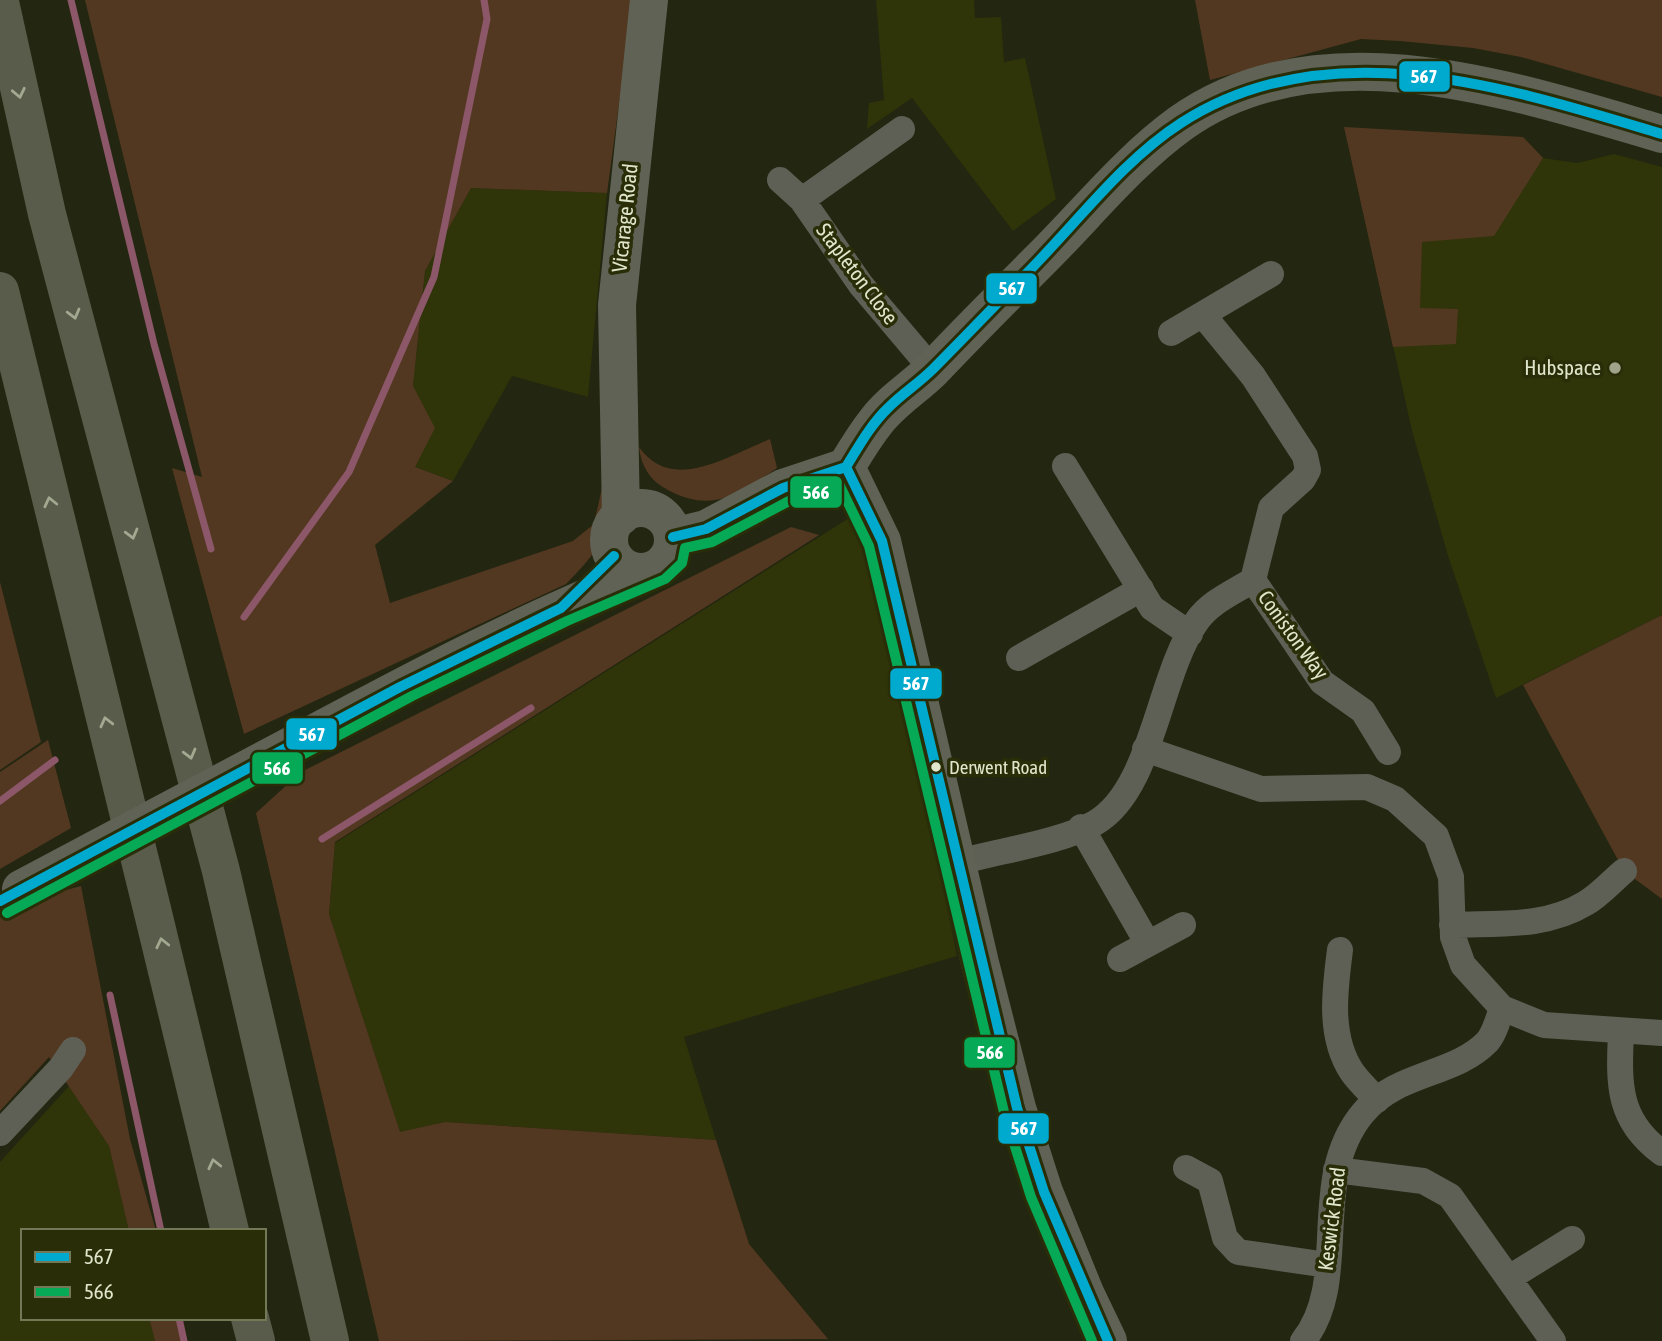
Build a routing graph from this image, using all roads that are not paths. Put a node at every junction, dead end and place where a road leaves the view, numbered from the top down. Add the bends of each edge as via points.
1 (649, 0) edge
2 (0, 2) edge
3 (902, 129) dead end
4 (1662, 134) edge
5 (780, 180) dead end
6 (802, 200) junction
7 (1271, 274) dead end
8 (0, 291) edge
9 (1203, 315) junction
10 (1171, 333) dead end
11 (932, 369) junction
12 (1065, 466) dead end
13 (846, 467) junction
14 (634, 513) junction
15 (673, 537) junction
16 (614, 556) junction
17 (651, 571) junction
18 (1253, 580) junction
19 (1141, 589) junction
20 (561, 608) junction
21 (1189, 634) junction
22 (1019, 659) dead end
23 (1145, 749) junction
24 (1388, 752) dead end
25 (1081, 827) junction
26 (956, 863) junction
27 (1624, 870) dead end
28 (10, 895) edge
29 (1183, 925) dead end
30 (1452, 925) junction
31 (1148, 944) junction
32 (1340, 950) dead end
33 (1120, 959) dead end
34 (1502, 1008) junction
35 (1621, 1031) junction
36 (1662, 1033) edge
37 (73, 1050) dead end
38 (1377, 1100) junction
39 (0, 1133) edge
40 (1662, 1153) edge
41 (1186, 1168) dead end
42 (1336, 1170) junction
43 (230, 1229) edge
44 (1572, 1239) dead end
45 (1327, 1265) junction
46 (1509, 1278) junction
47 (251, 1320) edge
48 (256, 1341) edge
49 (330, 1341) edge
50 (1108, 1341) edge
51 (1303, 1341) edge
52 (1553, 1341) edge

1 - 14 main road, Vicarage Road via 617,304 618,436
2 -> 49 highway via 47,214 221,871
3 - 6 street
4 - 11 main road via 1535,96 1441,77 1360,72 1267,83 1182,122 1126,170
5 - 6 street, Stapleton Close
6 - 11 street, Stapleton Close via 861,285
7 - 9 street
43 -> 8 highway
9 - 10 street
9 - 18 street via 1253,376 1305,456 1308,470 1271,508
11 - 13 main road via 876,421
12 - 19 street
13 - 15 main road via 783,488 706,529
13 - 26 main road via 882,541
14 - 15 main road via 666,520
14 - 16 main road via 610,539
15 - 17 main road via 670,555
16 - 17 main road via 630,570
16 - 20 main road
17 - 20 main road
18 - 21 street via 1210,606
18 - 24 street, Coniston Way via 1322,682 1363,711
19 - 21 street via 1152,608
19 - 22 street
20 - 28 main road, bridge via 406,684
21 - 23 street
23 - 25 street via 1136,777 1117,801 1095,822
23 - 30 street via 1261,789 1367,787 1395,799 1436,836 1451,877
25 - 26 street
25 - 31 street
26 - 50 main road via 1044,1192
27 - 30 street via 1588,902 1560,916 1535,922
29 - 31 street
30 - 34 street via 1462,965
31 - 33 street
32 - 38 street via 1335,1020 1351,1071
34 - 35 street via 1544,1025
34 - 38 street, Keswick Road via 1487,1042 1465,1058 1392,1087
35 - 36 street
35 - 40 street via 1621,1094 1637,1130
37 - 39 street
38 - 42 street, Keswick Road via 1363,1113
41 - 45 street via 1210,1181 1221,1229 1238,1252
42 - 45 street, Keswick Road
42 - 46 street via 1423,1181 1450,1196
44 - 46 street
45 - 51 street, Keswick Road via 1320,1306
46 - 52 street
47 - 48 highway

